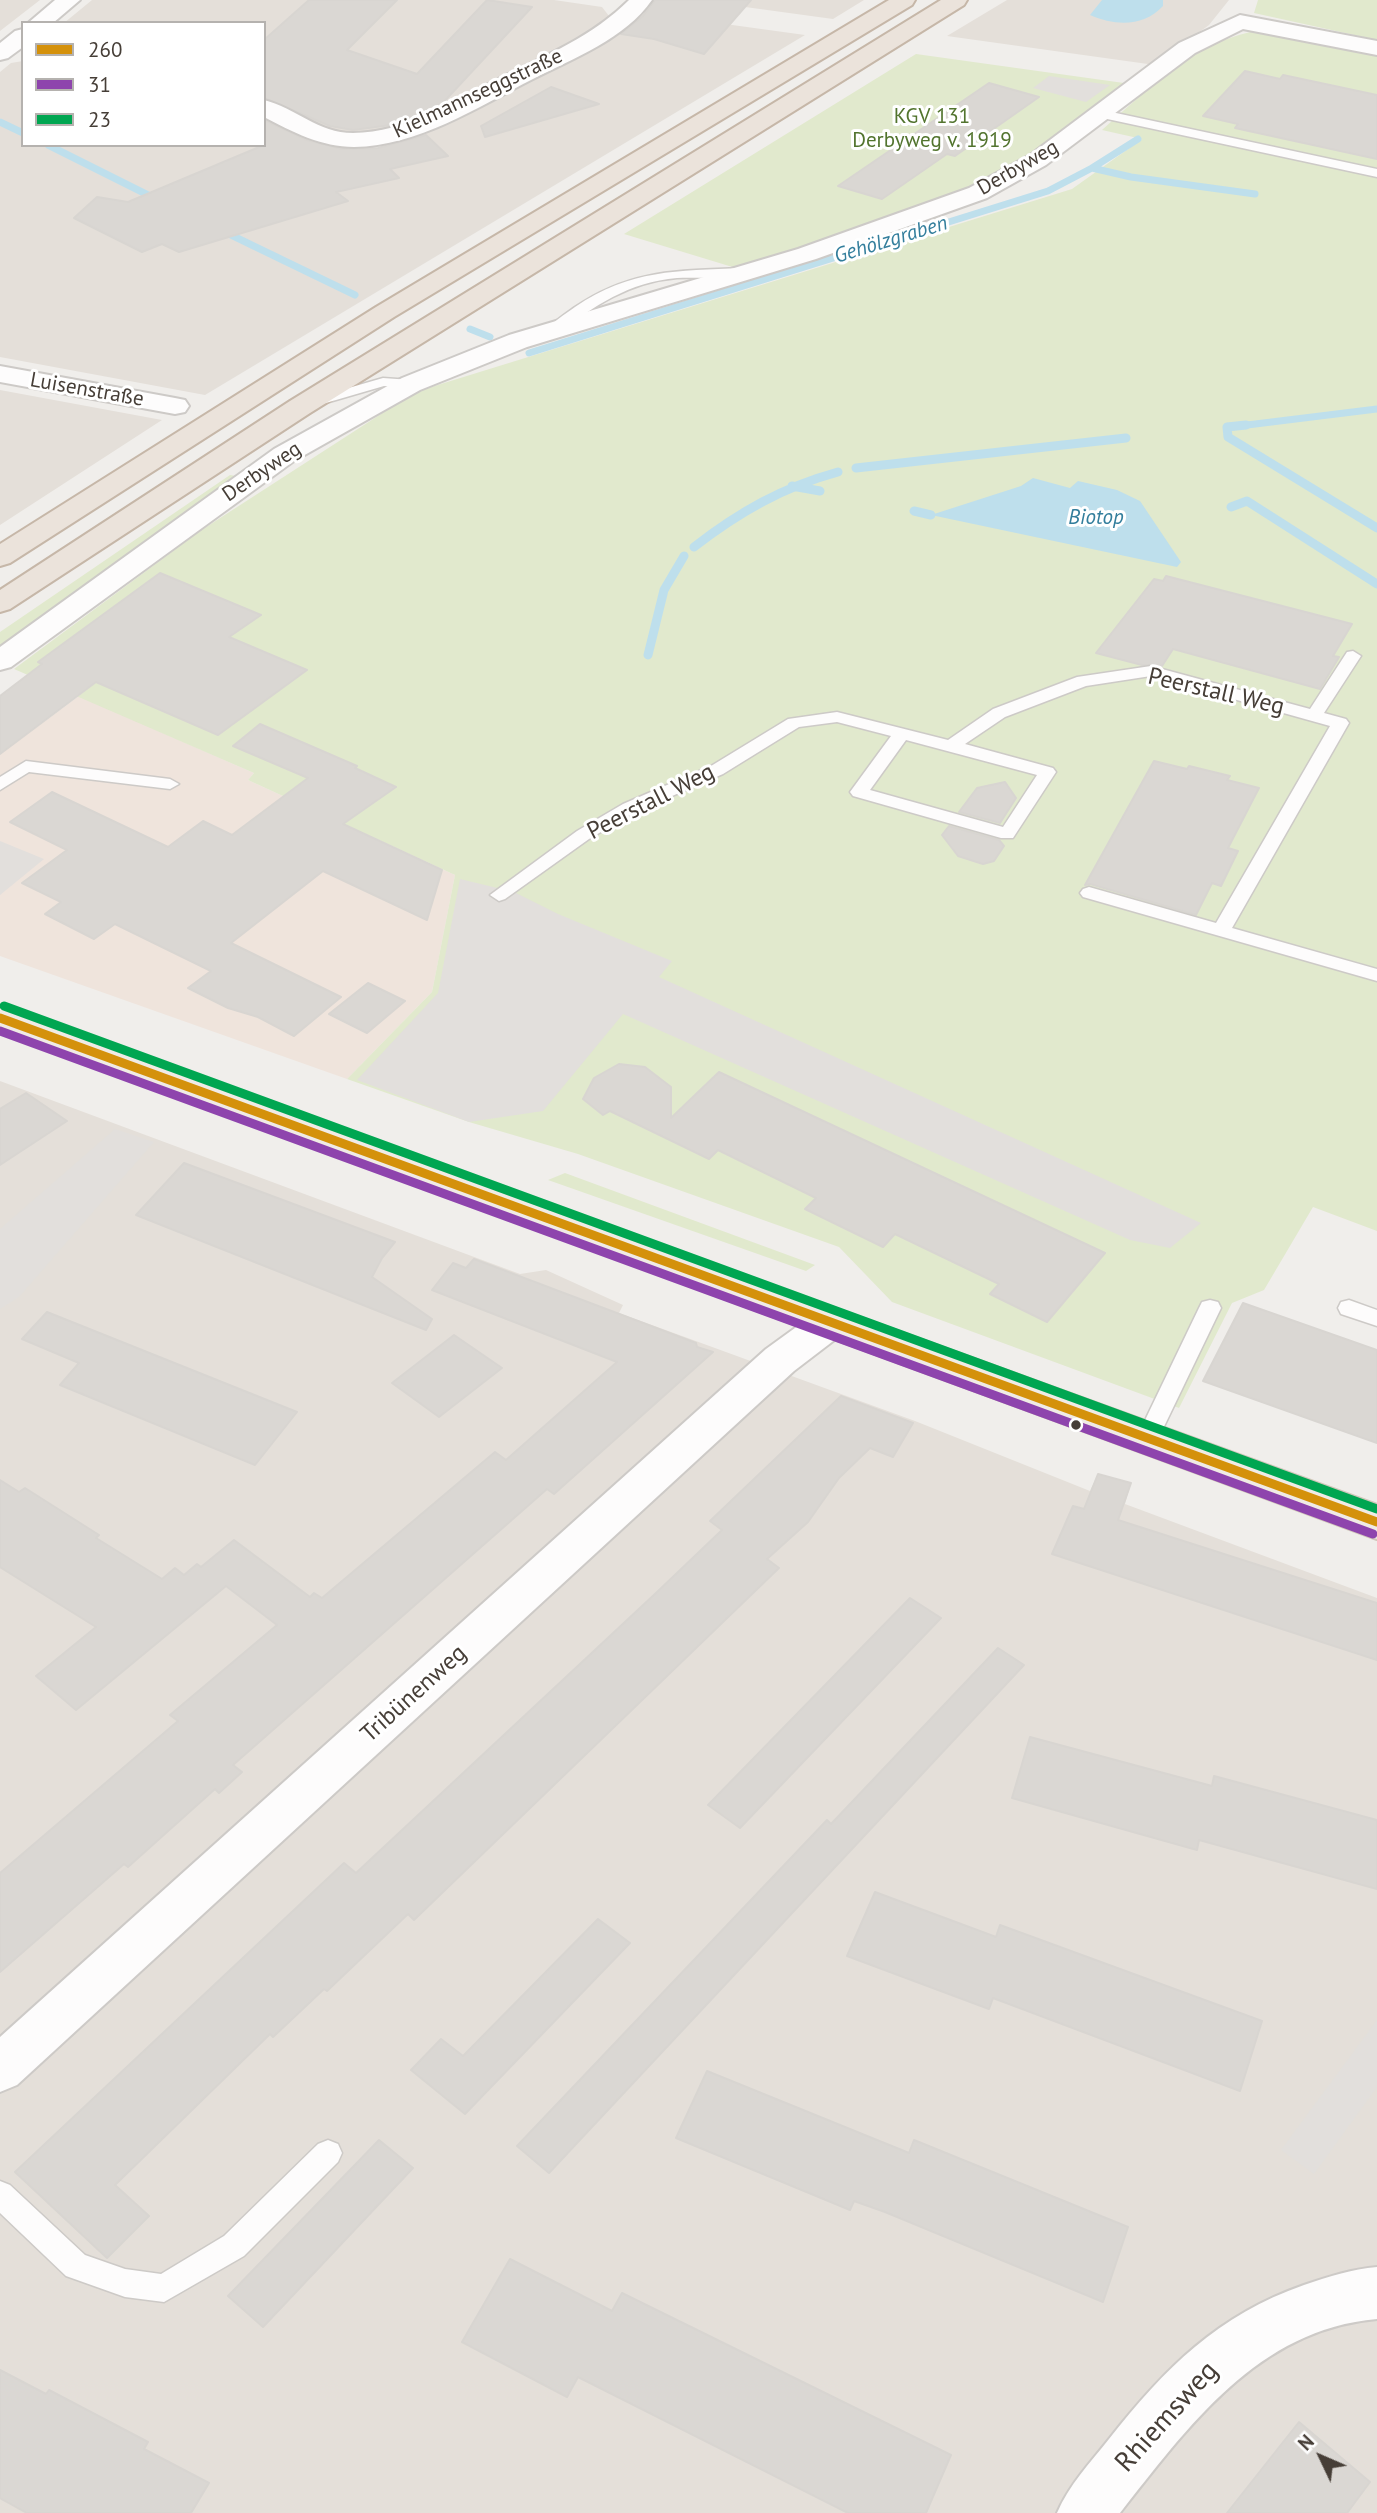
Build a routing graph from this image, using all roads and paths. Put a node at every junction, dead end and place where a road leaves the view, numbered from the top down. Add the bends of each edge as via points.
1 (69, 0) edge
2 (904, 0) edge
3 (956, 0) edge
4 (634, 1) edge
5 (1240, 11) edge
6 (43, 21) edge
7 (1377, 48) edge
8 (266, 108) edge
9 (1102, 114) junction
10 (1377, 173) edge
11 (0, 374) edge
12 (411, 384) junction
13 (175, 406) dead end
14 (300, 407) junction
15 (0, 557) edge
16 (0, 603) edge
17 (1353, 656) dead end
18 (0, 661) edge
19 (1314, 716) junction
20 (901, 734) junction
21 (951, 746) junction
22 (170, 784) dead end
23 (0, 785) edge
24 (1089, 893) dead end
25 (499, 895) dead end
26 (1221, 931) junction
27 (1377, 975) edge
28 (0, 1018) edge
29 (1210, 1308) dead end
30 (1349, 1308) dead end
31 (1377, 1318) edge
32 (831, 1322) junction
33 (1147, 1439) junction
34 (1377, 1522) edge
35 (0, 2069) edge
36 (328, 2153) dead end
37 (0, 2194) edge
38 (1377, 2293) edge
39 (1085, 2513) edge

1 - 6 street
2 - 15 highway via 385,312
3 - 14 highway
4 - 8 street, Kielmannseggstraße via 625,17 577,48 392,135 330,138 308,132
5 - 7 street
5 - 9 street, Derbyweg
9 - 10 lane
9 - 12 street, Derbyweg via 1038,160 978,193 889,226 486,353
11 - 13 street, Luisenstraße
12 - 14 lane via 383,383
12 - 18 street, Derbyweg via 284,455
14 - 16 highway
17 - 19 lane
19 - 21 lane, Peerstall Weg via 1151,671 1083,681 999,713
19 - 26 lane, Peerstall Weg via 1340,723
20 - 21 lane, Peerstall Weg
20 - 21 lane via 859,792 1007,834 1047,772
20 - 25 lane, Peerstall Weg via 837,717 794,723 717,770 629,808
22 - 23 lane via 26,766
24 - 26 lane
26 - 27 lane
28 - 32 main road
29 - 33 lane
30 - 31 lane
32 - 33 main road
32 - 35 street, Tribünenweg via 770,1369
33 - 34 main road
36 - 37 lane via 234,2246 164,2288 125,2283 76,2266
38 - 39 street, Rhiemsweg via 1305,2310 1264,2327 1215,2360 1171,2404

